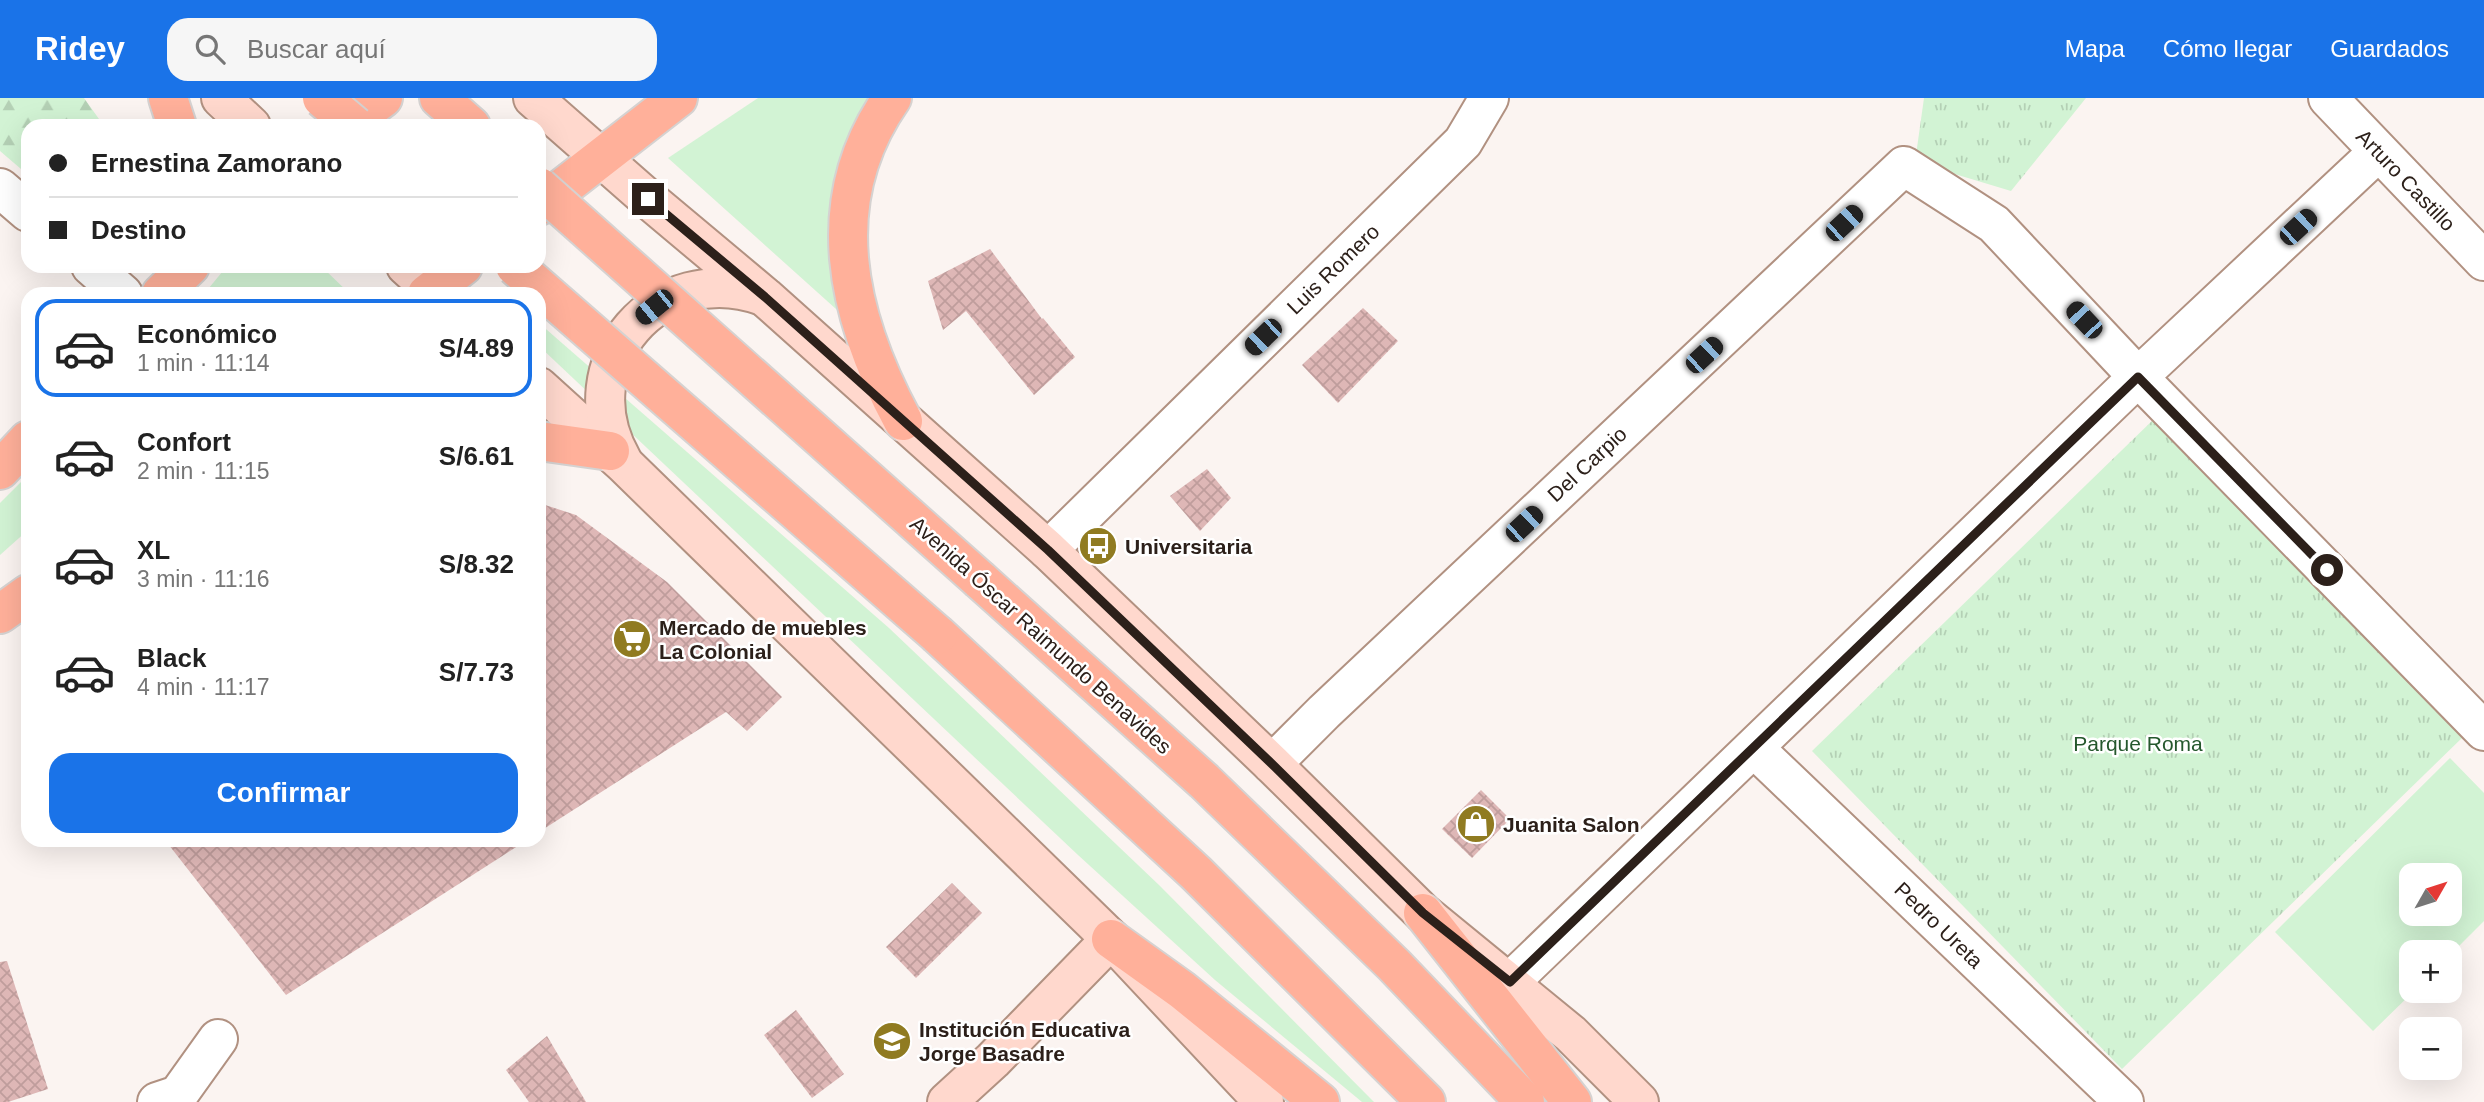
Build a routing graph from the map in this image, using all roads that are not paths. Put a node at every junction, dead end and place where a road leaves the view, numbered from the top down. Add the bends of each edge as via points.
1 (168, 98) edge
2 (221, 98) edge
3 (323, 98) edge
4 (383, 98) edge
5 (439, 98) edge
6 (533, 98) edge
7 (678, 98) edge
8 (892, 98) edge
9 (1489, 98) edge
10 (2328, 98) edge
11 (175, 119) edge
12 (244, 119) edge
13 (347, 119) edge
14 (354, 119) edge
15 (463, 119) edge
16 (2378, 152) junction
17 (601, 158) junction
18 (0, 188) edge
19 (546, 193) edge
20 (546, 201) edge
21 (21, 206) edge
22 (2484, 261) edge
23 (99, 273) edge
24 (450, 273) edge
25 (523, 273) edge
26 (425, 286) edge
27 (115, 287) edge
28 (539, 287) edge
29 (546, 293) edge
30 (765, 297) junction
31 (2138, 377) junction
32 (546, 393) edge
33 (904, 421) junction
34 (546, 443) edge
35 (21, 448) edge
36 (617, 458) junction
37 (0, 470) edge
38 (1048, 550) junction
39 (21, 599) edge
40 (0, 614) edge
41 (2484, 731) edge
42 (1754, 748) junction
43 (1272, 764) junction
44 (1423, 913) junction
45 (1111, 939) junction
46 (1510, 982) junction
47 (218, 1039) dead end
48 (158, 1102) edge
49 (947, 1102) edge
50 (1264, 1102) edge
51 (1320, 1102) edge
52 (1426, 1102) edge
53 (1525, 1102) edge
54 (1572, 1102) edge
55 (1639, 1102) edge
56 (2124, 1102) edge

1 - 11 main road
2 - 12 main road
3 - 13 main road, bridge
4 - 14 main road
5 - 15 main road
6 - 17 main road
7 - 17 main road
8 - 33 main road via 855,172 848,225 860,319 875,364
9 - 38 street, Luis Romero via 1463,142
10 - 16 street, Arturo Castillo
16 - 22 street, Arturo Castillo
16 - 31 street
17 - 20 main road
17 - 30 main road
18 - 21 street
19 - 53 main road, Avenida Óscar Raimundo Benavides, bridge via 1204,781 1394,965
23 - 27 street
24 - 26 main road
25 - 28 main road, bridge
29 - 52 main road, bridge via 938,635 1196,873
30 - 33 main road
30 - 36 main road via 733,288 682,293 654,307 630,329 614,356 606,387 606,419
31 - 41 street
31 - 42 street
31 - 43 street, Del Carpio via 1994,224 1903,166
32 - 36 main road
33 - 38 main road
34 - 36 main road
35 - 37 main road
36 - 45 main road
38 - 43 main road
39 - 40 main road
42 - 46 street
42 - 56 street, Pedro Ureta
43 - 44 main road
44 - 46 main road
44 - 54 main road
45 - 49 main road
45 - 50 main road
45 - 51 main road
46 - 55 main road via 1572,1034
47 - 48 street via 178,1094

